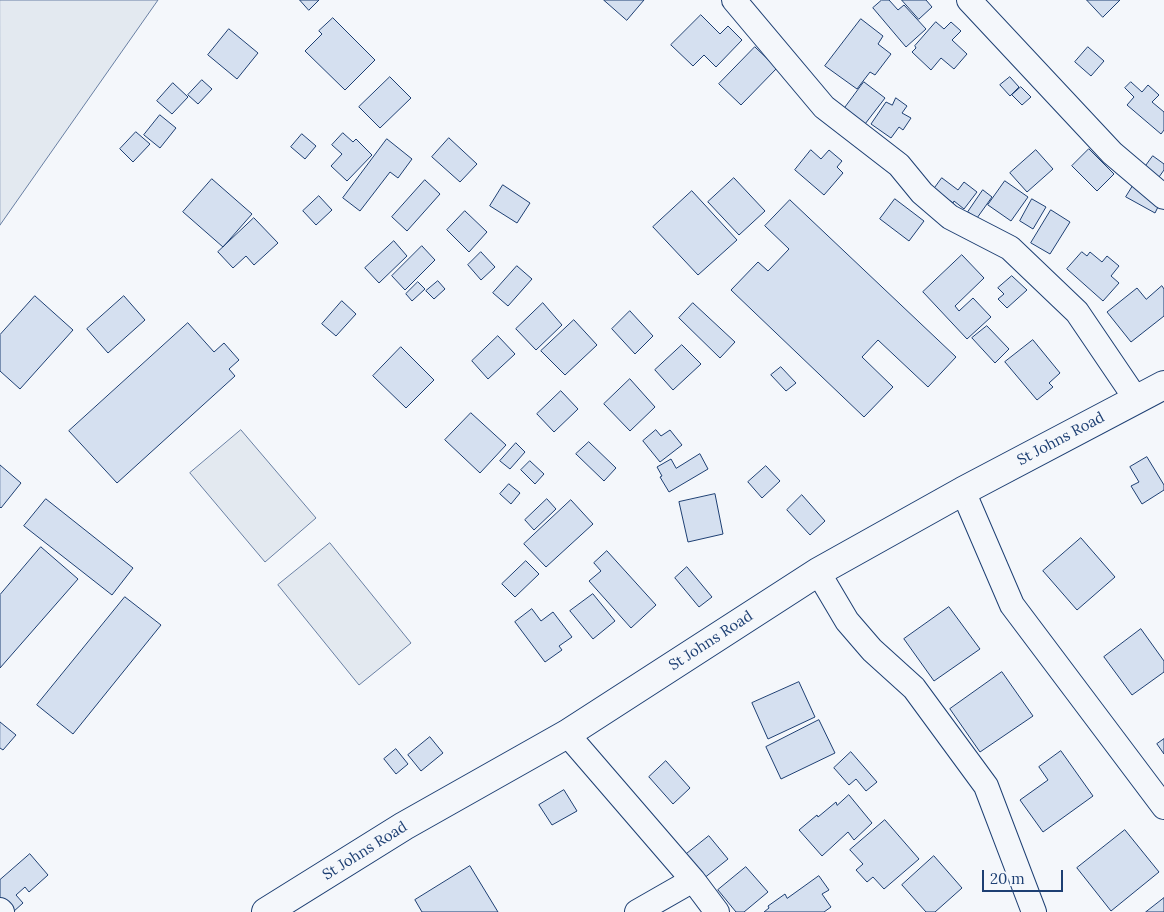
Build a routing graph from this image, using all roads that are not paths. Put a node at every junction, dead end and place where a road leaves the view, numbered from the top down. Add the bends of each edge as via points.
1 (734, 0) edge
2 (969, 0) edge
3 (1164, 196) edge
4 (1164, 385) edge
5 (1136, 400) junction
6 (964, 491) junction
7 (818, 572) junction
8 (567, 734) junction
9 (1164, 808) edge
10 (692, 880) junction
11 (266, 912) edge
12 (637, 912) edge
13 (717, 912) edge
14 (1034, 912) edge

1 - 5 street via 824,107 899,165 922,193 950,217 1010,248 1077,312
2 - 3 street via 1112,153
4 - 5 main road, St Johns Road
5 - 6 main road, St Johns Road
6 - 7 main road, St Johns Road
6 - 9 street via 1012,605
7 - 8 main road, St Johns Road
7 - 14 street via 847,621 872,650 914,688 986,786
8 - 10 street
8 - 11 main road, St Johns Road via 404,826
10 - 12 street
10 - 13 street

